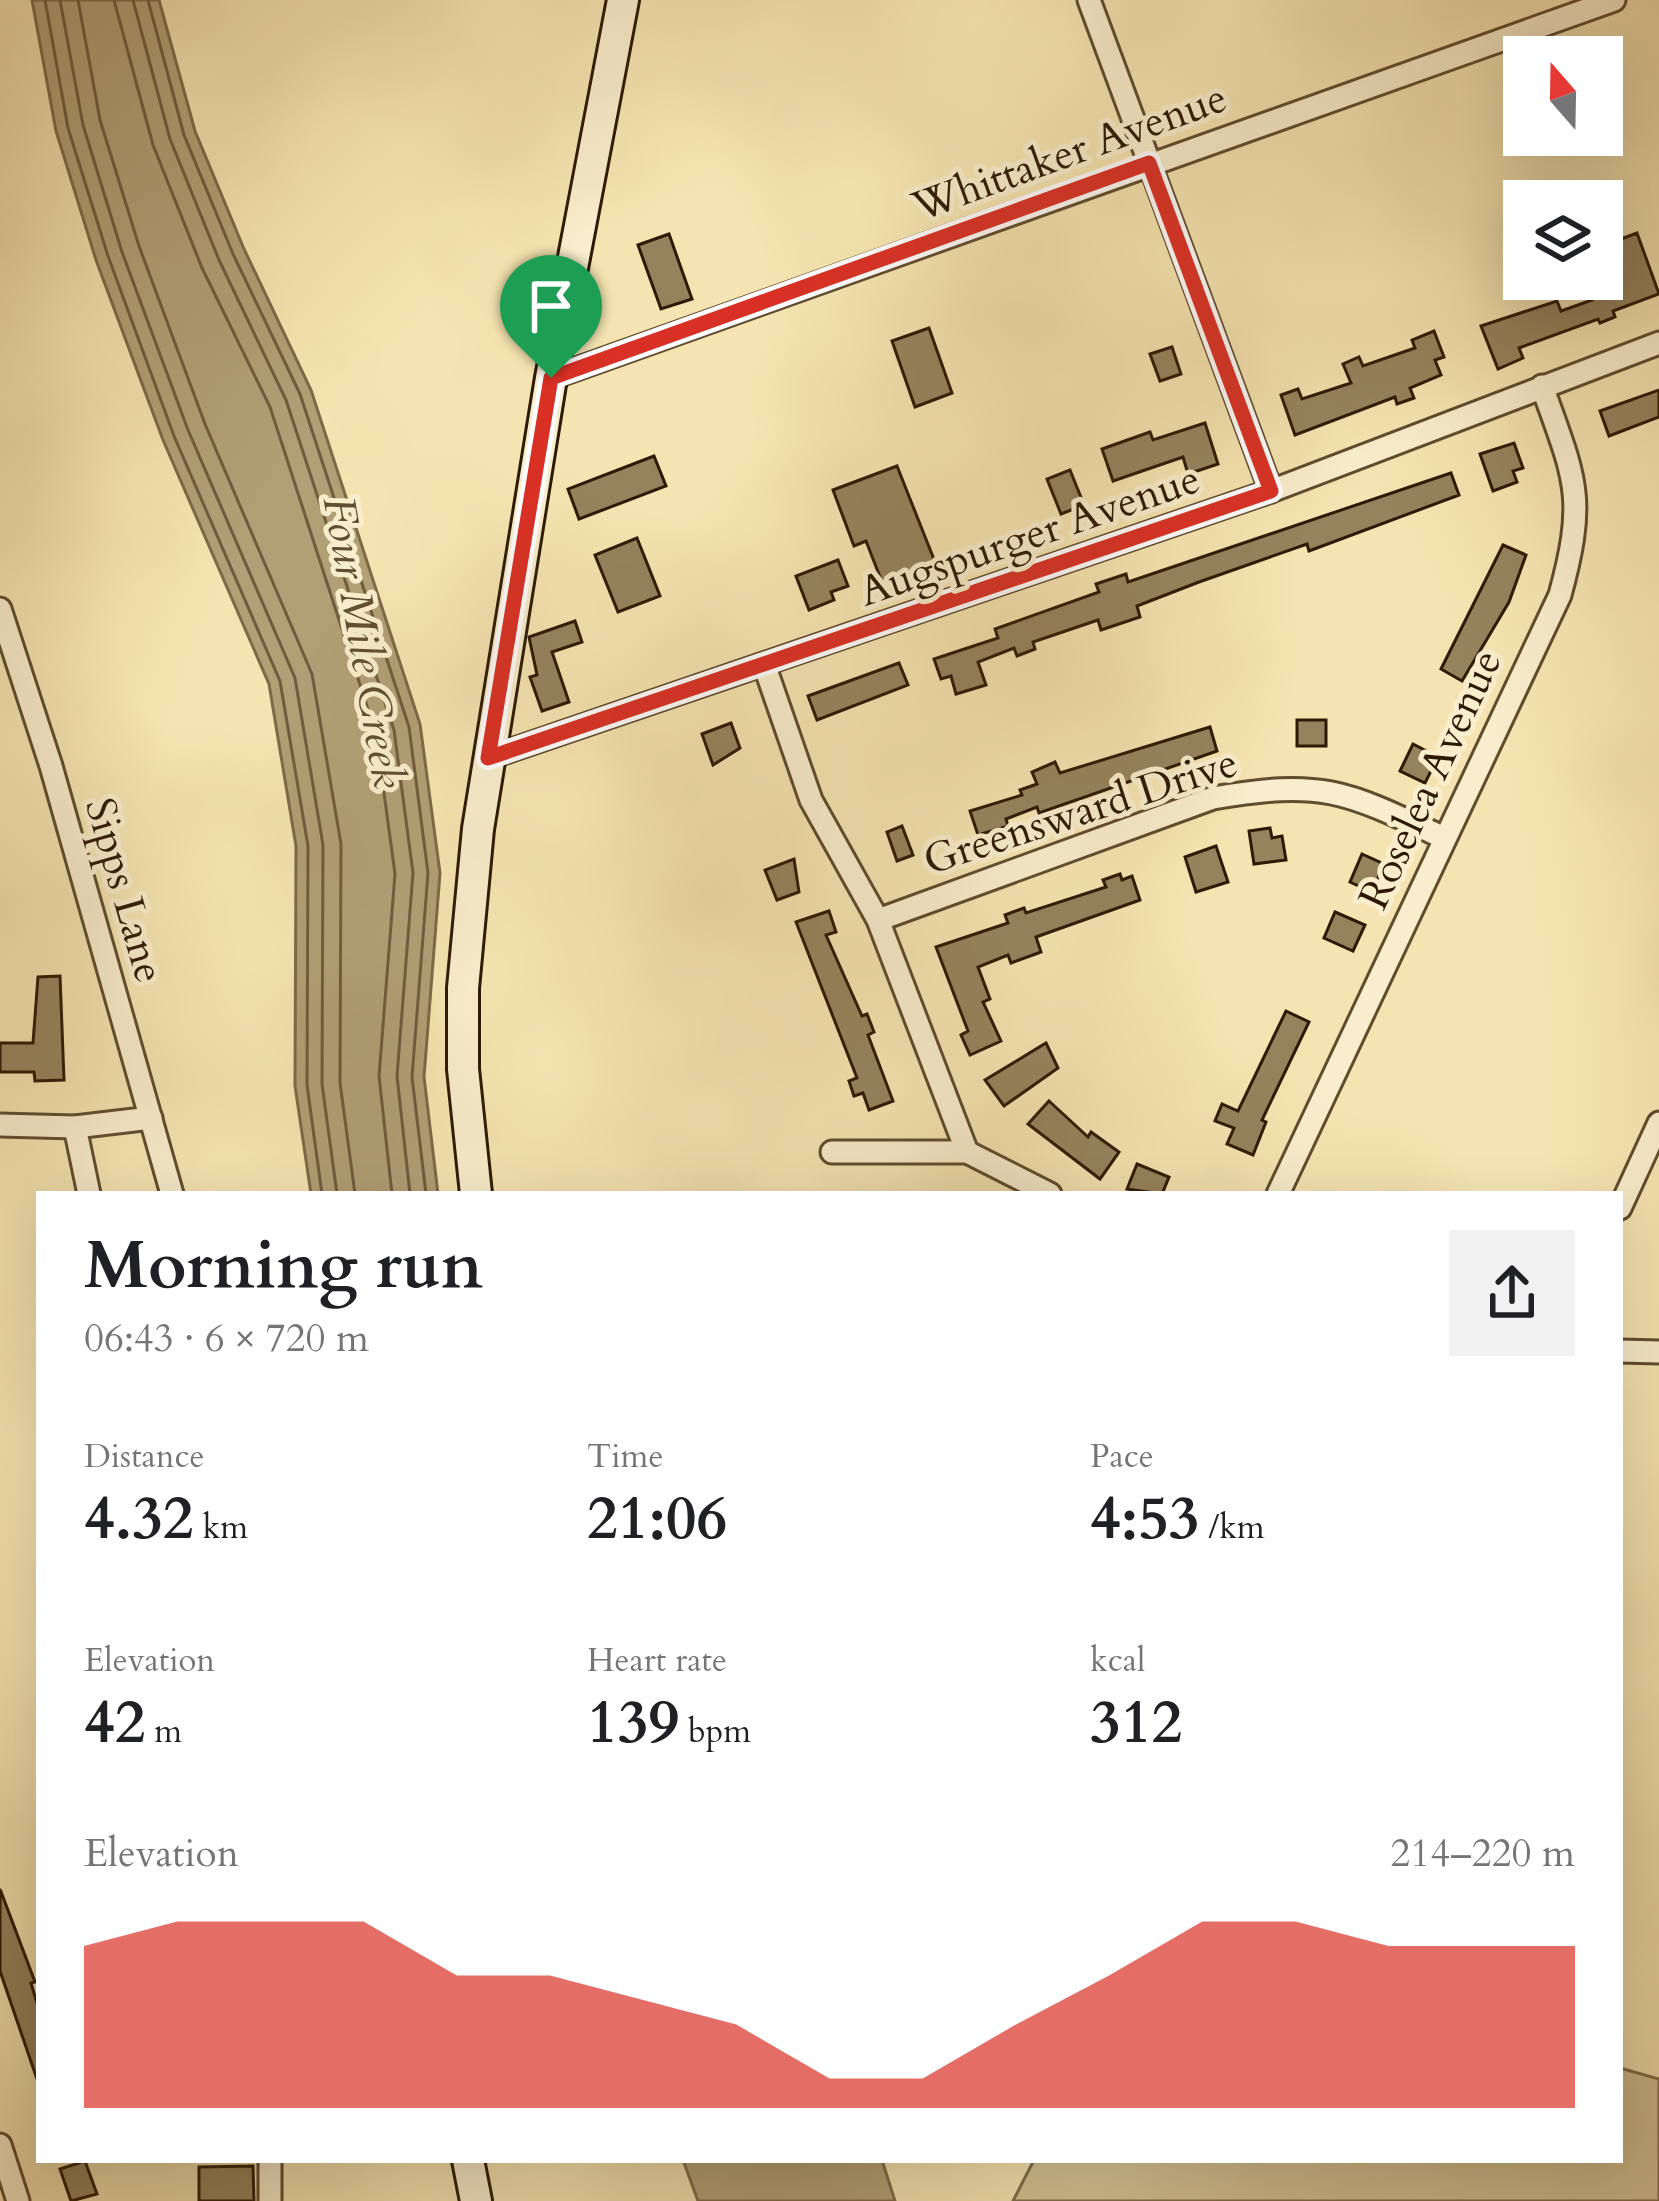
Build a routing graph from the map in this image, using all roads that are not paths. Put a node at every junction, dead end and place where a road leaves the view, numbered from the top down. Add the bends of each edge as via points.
1 (623, 0) edge
2 (1090, 0) edge
3 (1614, 0) edge
4 (1149, 163) junction
5 (1659, 343) edge
6 (551, 378) junction
7 (1542, 386) junction
8 (1271, 491) junction
9 (0, 609) edge
10 (765, 667) junction
11 (488, 758) junction
12 (1444, 838) junction
13 (878, 920) junction
14 (151, 1118) junction
15 (1659, 1123) edge
16 (0, 1125) edge
17 (75, 1127) junction
18 (832, 1151) dead end
19 (967, 1152) junction
20 (88, 1191) edge
21 (171, 1191) edge
22 (476, 1191) edge
23 (1044, 1191) edge
24 (1279, 1191) edge
25 (1623, 1201) edge
26 (1623, 1351) edge
27 (1659, 1352) edge
28 (0, 2145) edge
29 (270, 2163) edge
30 (469, 2163) edge
31 (17, 2201) edge
32 (270, 2201) edge
33 (476, 2201) edge

1 - 6 main road
2 - 4 street
3 - 4 street, Whittaker Avenue
4 - 6 street, Whittaker Avenue
4 - 8 street
5 - 7 street, Augspurger Avenue
6 - 11 main road
7 - 8 street, Augspurger Avenue
7 - 12 street, Roselea Avenue via 1573,473 1579,515 1572,552 1560,595
8 - 10 street, Augspurger Avenue
9 - 14 street, Sipps Lane
10 - 11 street, Augspurger Avenue
10 - 13 street via 812,800
11 - 22 main road via 463,988
12 - 13 street, Greensward Drive via 1365,800 1267,789 1213,798
12 - 24 street, Roselea Avenue
13 - 19 street
14 - 17 street
14 - 21 street, Sipps Lane
15 - 25 street
16 - 17 street
17 - 20 street
18 - 19 street
19 - 23 street
26 - 27 street
28 - 31 street
29 - 32 street
30 - 33 main road

